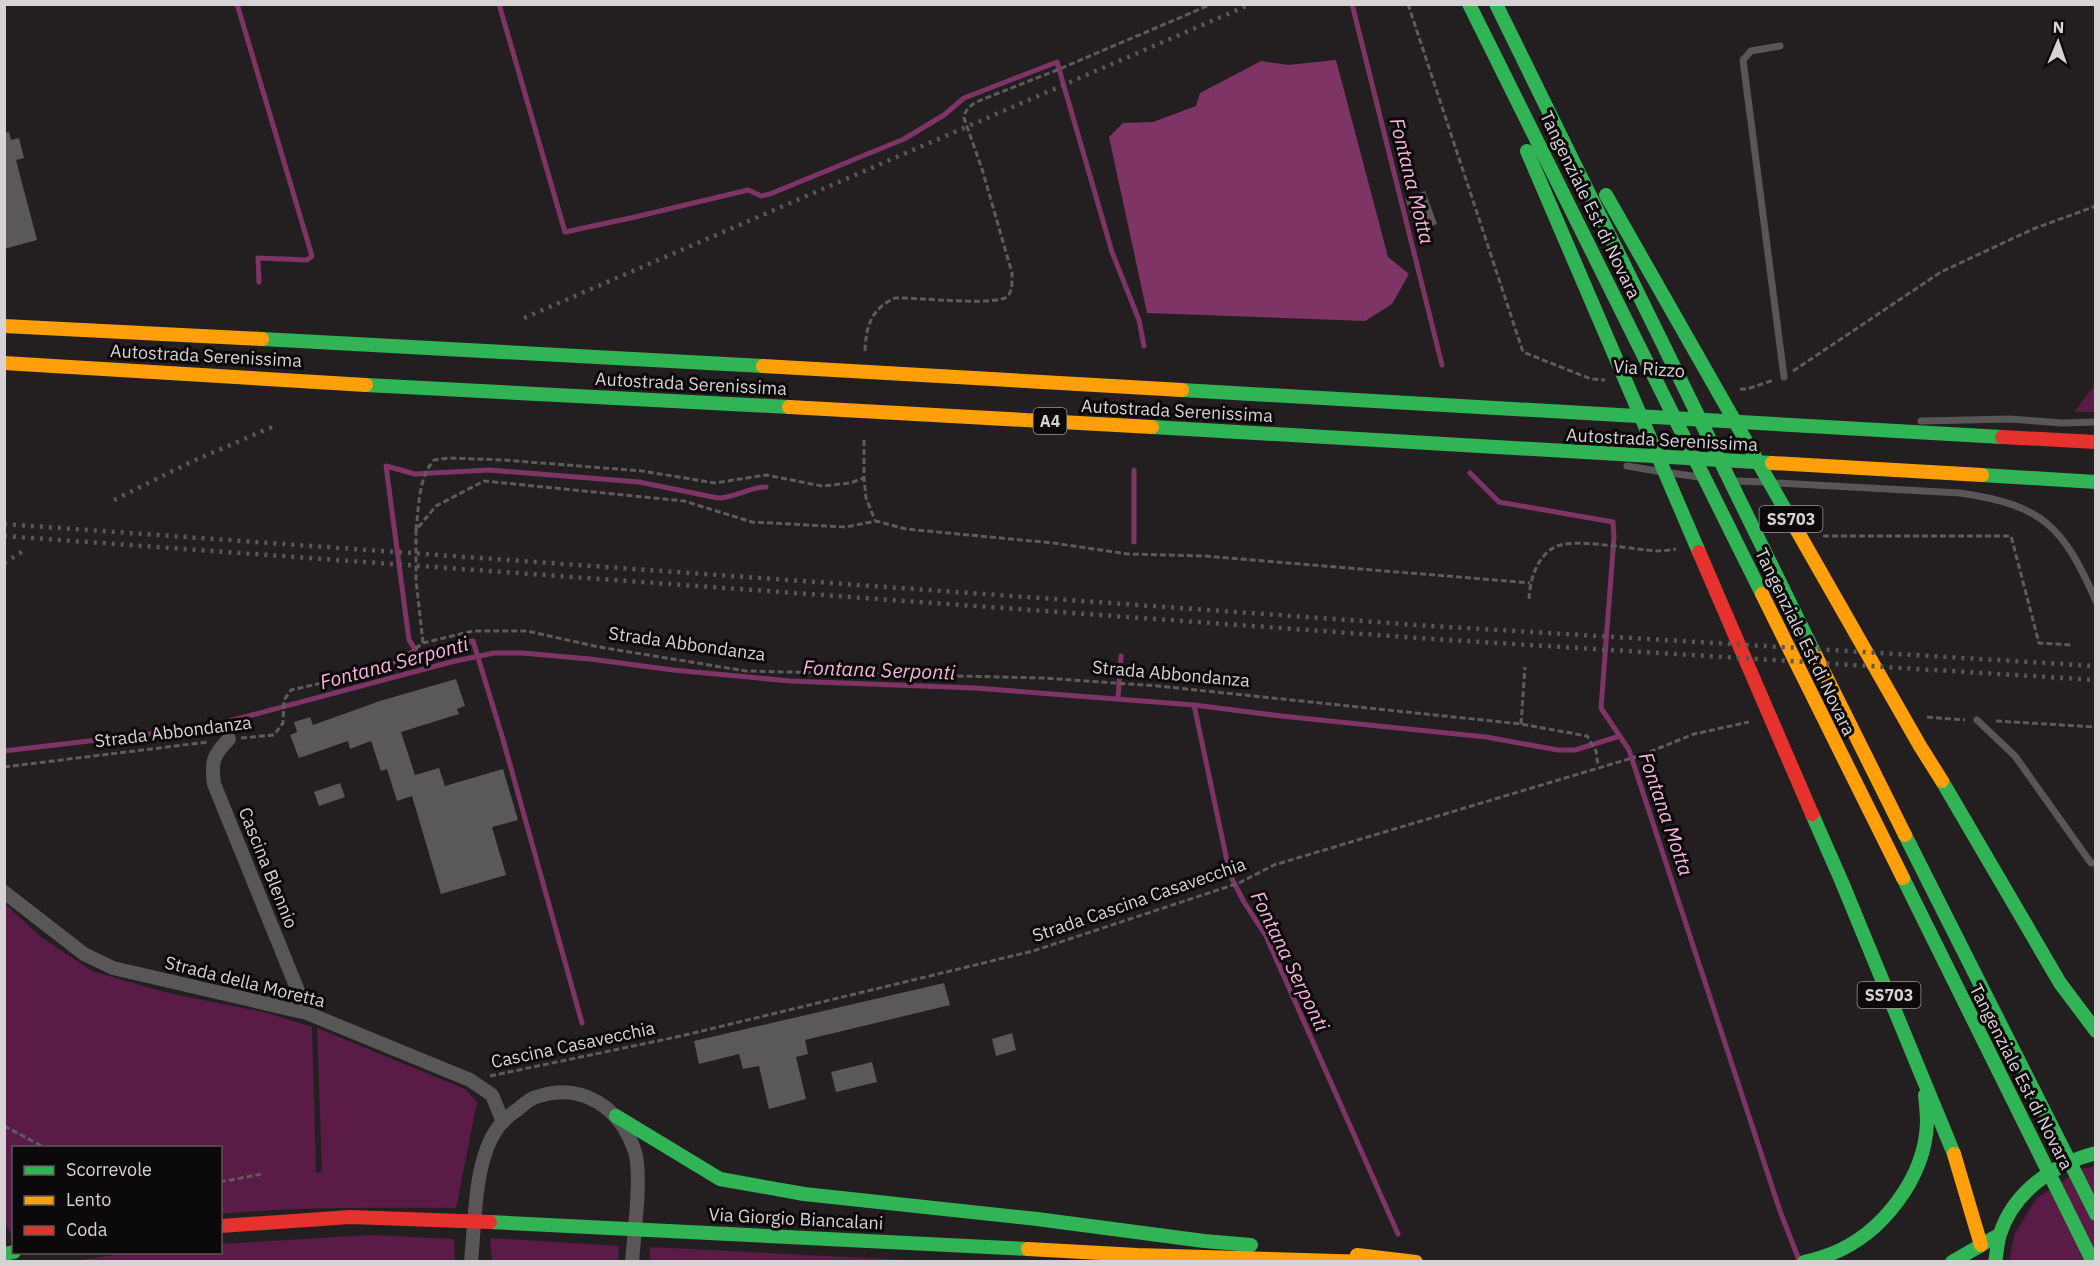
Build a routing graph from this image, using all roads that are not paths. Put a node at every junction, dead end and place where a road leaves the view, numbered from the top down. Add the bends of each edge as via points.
1 (1469, 4) edge
2 (1496, 4) edge
3 (1508, 29) junction
4 (1489, 43) junction
5 (1780, 46) dead end
6 (4, 326) edge
7 (4, 363) edge
8 (1785, 376) road end
9 (1872, 421) dead end
10 (1918, 421) dead end
11 (2096, 422) edge
12 (1806, 425) junction
13 (2096, 442) edge
14 (1539, 451) junction
15 (1606, 462) dead end
16 (1618, 464) dead end
17 (2096, 482) edge
18 (2096, 601) edge
19 (1977, 720) dead end
20 (229, 739) road end
21 (2096, 862) edge
22 (4, 892) edge
23 (307, 1013) junction
24 (2096, 1031) edge
25 (1920, 1069) junction
26 (616, 1116) junction
27 (503, 1122) junction
28 (2096, 1153) edge
29 (2096, 1214) edge
30 (222, 1226) edge
31 (2000, 1234) junction
32 (1981, 1245) junction
33 (1806, 1261) edge
34 (471, 1262) edge
35 (632, 1262) edge
36 (1370, 1262) edge
37 (1416, 1262) edge
38 (1952, 1262) edge
39 (1995, 1262) edge
40 (2093, 1262) edge

1 - 4 main road, Tangenziale Est di Novara / SS703
2 - 3 main road, Tangenziale Est di Novara / SS703
3 - 24 main road, SS703 via 1920,746 2060,983
3 - 29 main road, Tangenziale Est di Novara / SS703
4 - 25 main road, SS703 via 1505,98
4 - 40 main road, Tangenziale Est di Novara / SS703
5 - 8 lane via 1751,51 1743,60
6 - 12 main road, Autostrada Serenissima / A4
7 - 14 main road, Autostrada Serenissima / A4
9 - 12 lane
10 - 11 lane
12 - 13 main road, Autostrada Serenissima / A4
14 - 15 lane
14 - 17 main road, Autostrada Serenissima / A4
16 - 18 lane via 1708,479 1960,493 2010,503 2046,522 2063,540
19 - 21 lane via 2015,756 2091,863
20 - 23 street, Cascina Blennio via 217,751 212,768 214,784
22 - 23 street, Strada della Moretta via 84,954 112,968
23 - 27 street, Strada della Moretta via 470,1080 492,1095
25 - 32 main road, SS703 via 1952,1145
25 - 33 main road, SS703 via 1927,1106 1926,1130 1920,1160 1909,1185 1869,1232 1834,1253
26 - 27 street via 584,1095 559,1092 534,1097
26 - 35 street via 635,1153 638,1170
26 - 37 main road via 720,1179 804,1194
27 - 34 street via 495,1131 480,1169
28 - 31 main road via 2057,1166 2035,1184 2018,1200
30 - 36 main road, Via Giorgio Biancalani via 350,1217 452,1220 1137,1255
31 - 32 main road
31 - 39 main road
32 - 38 main road

